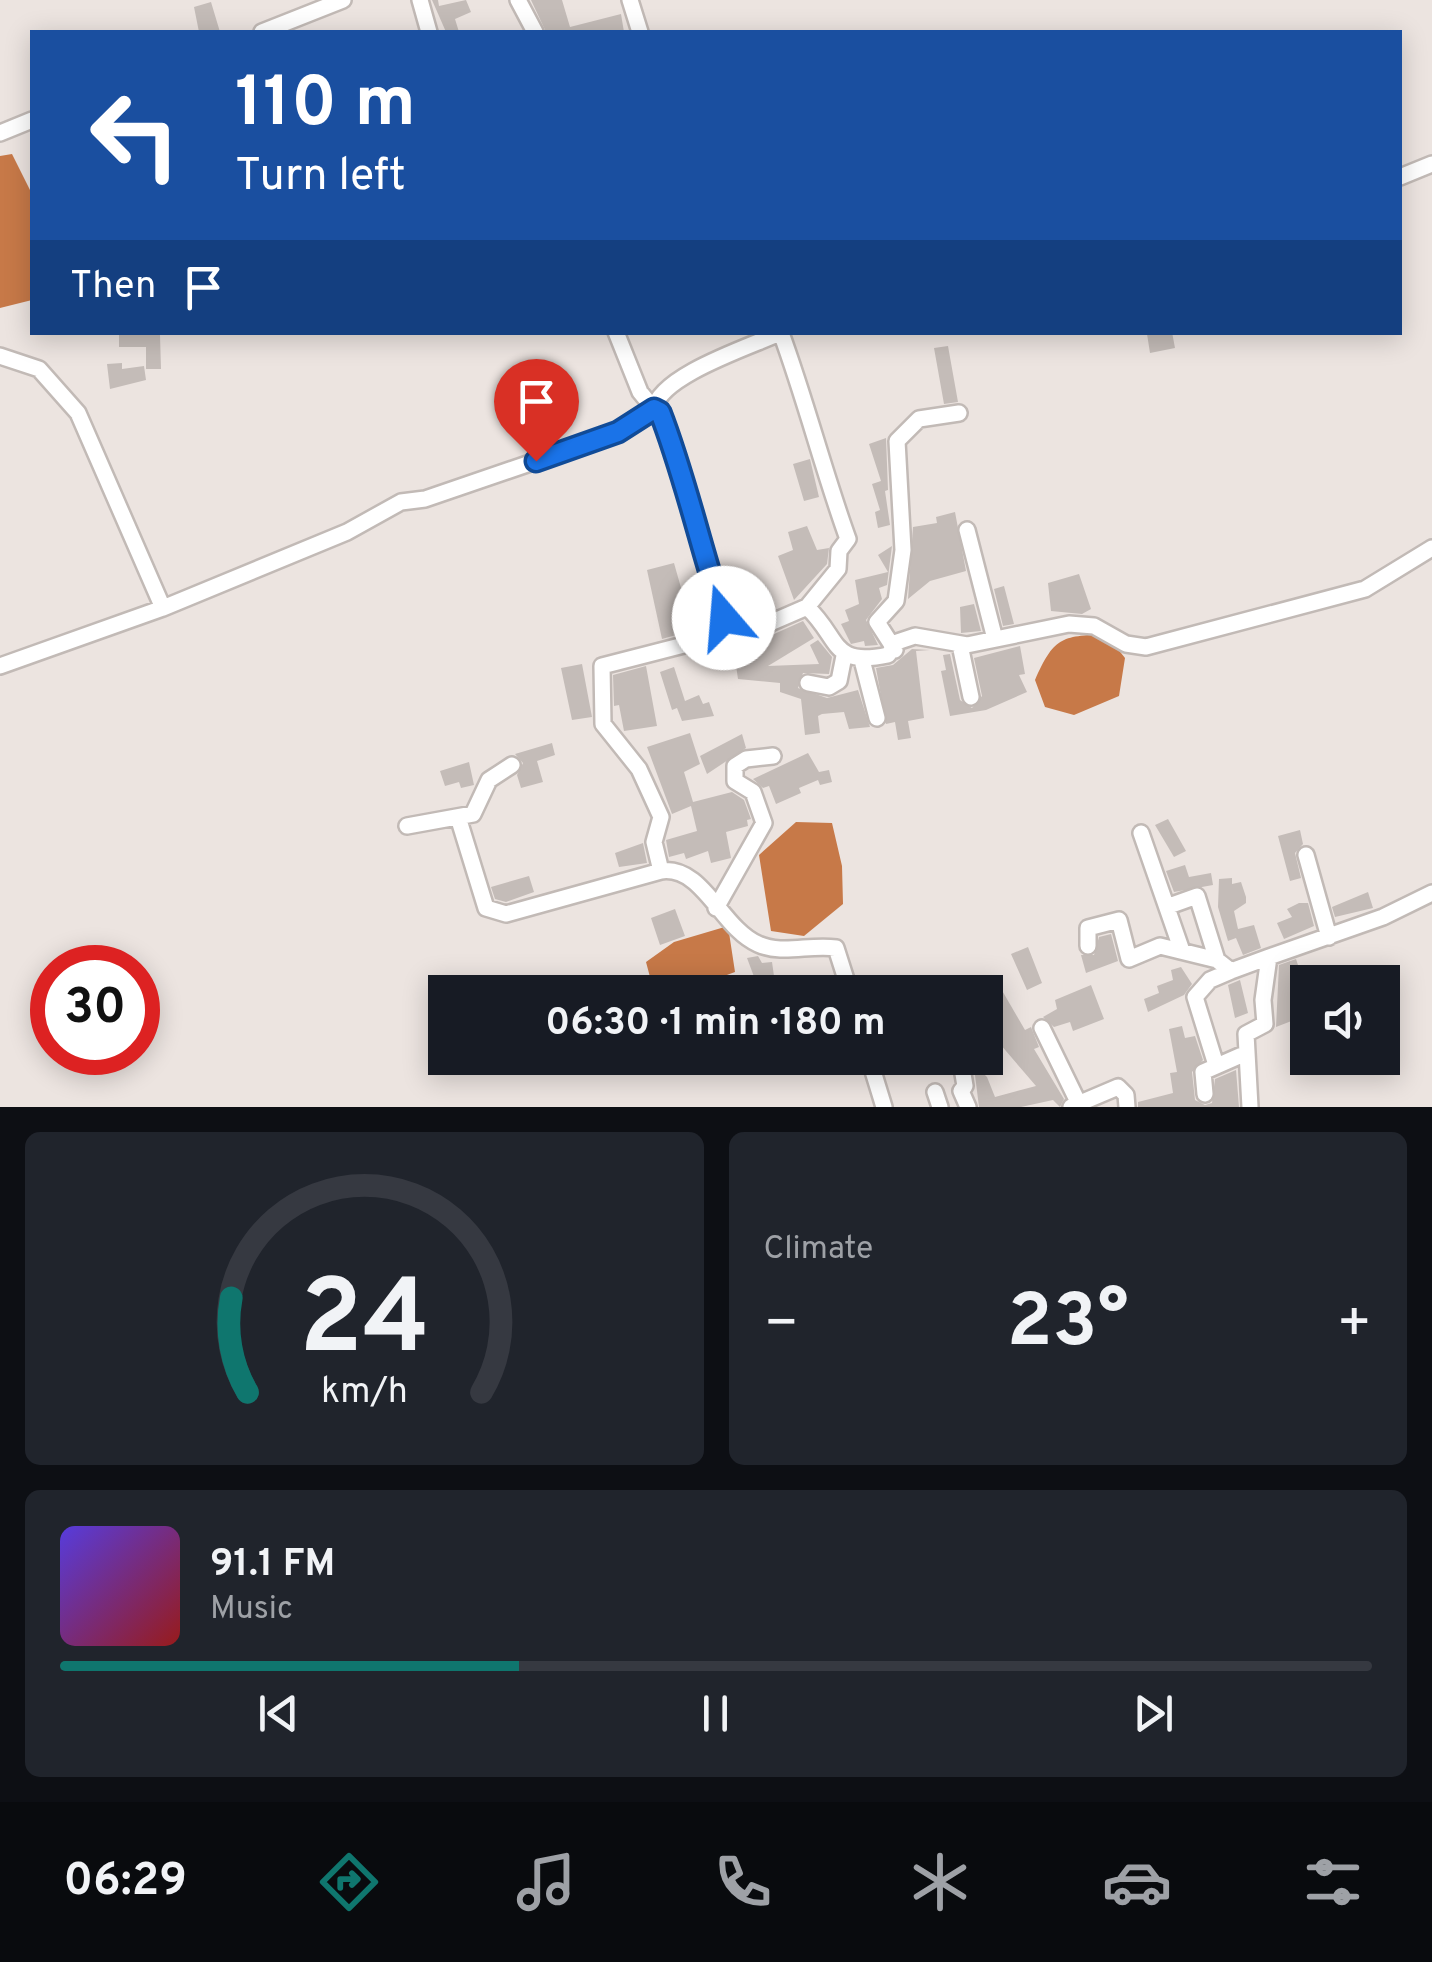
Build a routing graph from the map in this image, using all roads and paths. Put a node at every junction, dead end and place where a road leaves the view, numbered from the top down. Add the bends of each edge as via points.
1 (343, 0) edge
2 (420, 0) edge
3 (518, 0) edge
4 (630, 0) edge
5 (267, 30) edge
6 (428, 30) edge
7 (534, 30) edge
8 (639, 30) edge
9 (30, 121) edge
10 (0, 133) edge
11 (1432, 164) edge
12 (1402, 175) edge
13 (617, 335) edge
14 (777, 335) edge
15 (783, 335) edge
16 (0, 356) edge
17 (654, 409) junction
18 (959, 413) dead end
19 (968, 530) dead end
20 (1432, 548) edge
21 (806, 607) junction
22 (163, 608) junction
23 (723, 632) junction
24 (995, 639) junction
25 (960, 645) junction
26 (895, 650) junction
27 (844, 656) junction
28 (862, 660) junction
29 (0, 666) edge
30 (808, 683) dead end
31 (971, 697) dead end
32 (877, 718) dead end
33 (773, 756) dead end
34 (512, 765) dead end
35 (458, 816) junction
36 (407, 826) dead end
37 (1141, 833) dead end
38 (1306, 855) dead end
39 (661, 871) junction
40 (1432, 893) edge
41 (1169, 906) junction
42 (716, 908) junction
43 (1329, 937) junction
44 (1088, 946) dead end
45 (1182, 950) junction
46 (1269, 957) junction
47 (1217, 960) junction
48 (1231, 971) junction
49 (845, 975) edge
50 (1042, 1028) dead end
51 (1244, 1054) junction
52 (1216, 1065) junction
53 (875, 1075) edge
54 (964, 1075) edge
55 (1205, 1094) dead end
56 (1075, 1106) edge
57 (884, 1107) edge
58 (968, 1107) edge
59 (1127, 1107) edge
60 (1250, 1107) edge

1 - 5 street
2 - 6 street
3 - 7 street
4 - 8 street
9 - 10 street
11 - 12 street
13 - 17 street
14 - 17 street via 693,372 660,395
15 - 21 street via 848,539 838,569
16 - 22 street via 39,369 78,413
17 - 22 street via 618,432 400,502 347,532
17 - 23 street via 682,470
18 - 26 street via 919,419 897,441 903,550 896,601 878,622
19 - 24 street
20 - 24 street via 1366,589 1157,645 1136,647 1084,624
21 - 23 street via 748,633
21 - 27 street
22 - 29 street
23 - 39 street via 602,666 603,724 639,769 660,817 654,842
24 - 25 street
25 - 26 street via 924,634 897,642
25 - 31 street
26 - 28 street
27 - 28 street
27 - 30 street via 839,681 829,687
28 - 32 street
33 - 42 street via 734,766 735,780 753,792 764,823
34 - 35 street via 489,780 478,810
35 - 36 street
35 - 39 street via 486,908 495,913
37 - 41 street
38 - 43 street
39 - 42 street via 681,872
40 - 43 street
41 - 45 street
41 - 47 street via 1196,896
42 - 49 street via 760,945 836,948
43 - 46 street
44 - 45 street via 1088,928 1119,920 1128,958 1160,946
45 - 47 street
46 - 48 street
46 - 51 street via 1265,1024 1246,1034
47 - 48 street
48 - 52 street via 1195,997
50 - 56 street
51 - 52 street
51 - 60 street
52 - 55 street via 1204,1072
53 - 57 street
54 - 58 street via 961,1091
56 - 59 street via 1118,1087

